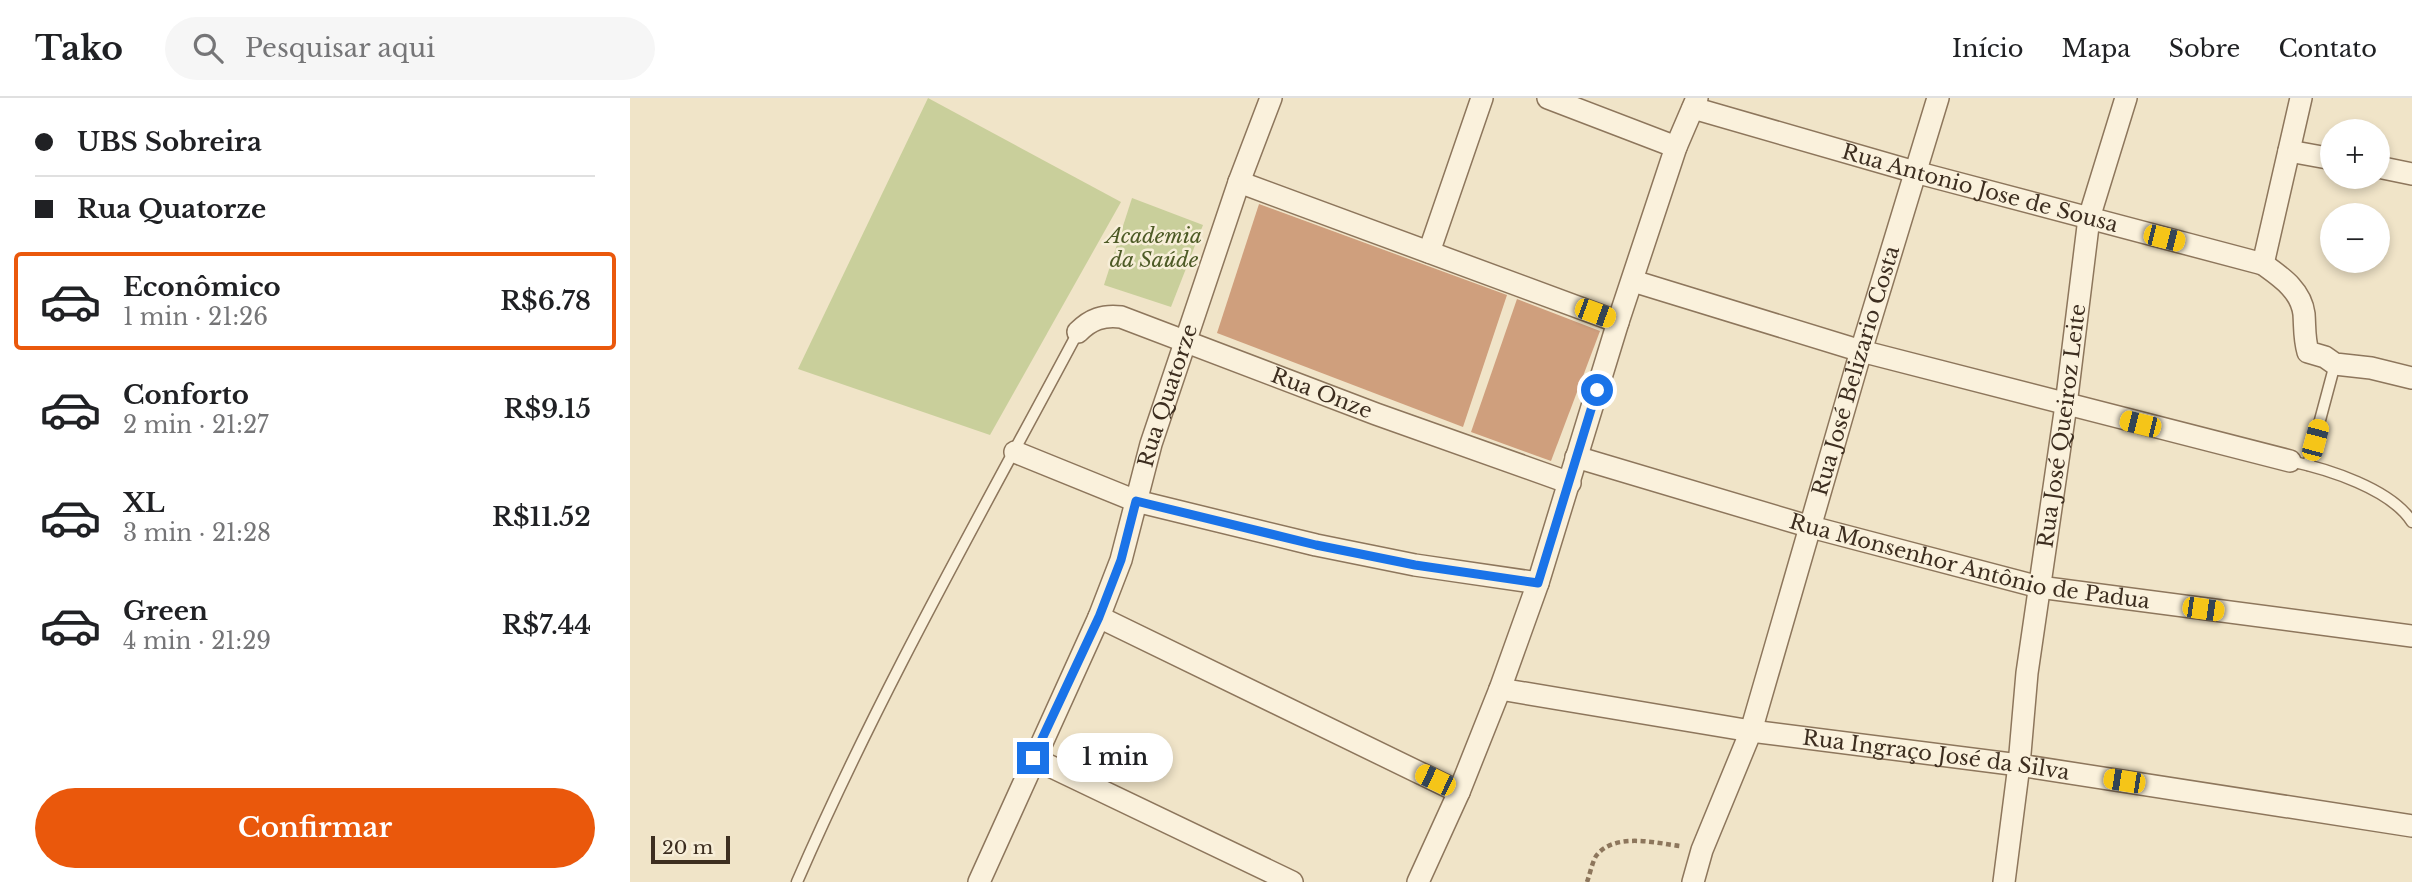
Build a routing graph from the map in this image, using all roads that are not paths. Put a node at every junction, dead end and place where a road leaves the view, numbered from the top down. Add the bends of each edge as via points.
1 (1271, 98) edge
2 (1482, 98) edge
3 (1548, 98) edge
4 (1938, 98) edge
5 (2126, 98) edge
6 (2301, 98) edge
7 (1695, 103) edge
8 (1676, 146) junction
9 (2289, 151) junction
10 (2320, 157) edge
11 (2390, 169) edge
12 (1915, 172) junction
13 (2412, 174) edge
14 (1239, 182) junction
15 (2089, 218) junction
16 (1429, 252) junction
17 (2263, 264) junction
18 (1633, 281) junction
19 (1618, 322) junction
20 (1078, 332) joint
21 (1186, 342) junction
22 (1861, 351) junction
23 (2335, 364) junction
24 (2412, 378) edge
25 (2066, 405) junction
26 (1015, 452) junction
27 (1576, 457) junction
28 (2299, 463) junction
29 (1570, 483) junction
30 (1136, 501) junction
31 (2412, 522) edge
32 (1811, 527) junction
33 (1538, 583) junction
34 (2039, 587) junction
35 (1099, 617) junction
36 (2412, 636) edge
37 (1500, 689) junction
38 (1751, 731) junction
39 (1033, 758) junction
40 (2019, 765) junction
41 (1459, 792) junction
42 (2412, 826) edge
43 (797, 882) edge
44 (979, 882) edge
45 (1292, 882) edge
46 (1418, 882) edge
47 (1693, 882) edge
48 (2004, 882) edge

1 - 14 street, Rua Quatorze
2 - 16 street
3 - 8 street
4 - 12 street, Rua José Belizario Costa
5 - 15 street, Rua José Queiroz Leite
6 - 9 street
7 - 8 street
7 - 12 street, Rua Antonio Jose de Sousa
8 - 18 street
9 - 10 street
9 - 17 street
11 - 13 street
12 - 15 street, Rua Antonio Jose de Sousa
12 - 22 street, Rua José Belizario Costa
14 - 16 street
14 - 21 street, Rua Quatorze
15 - 17 street, Rua Antonio Jose de Sousa
15 - 25 street, Rua José Queiroz Leite
16 - 19 street
17 - 23 street, Rua Antonio Jose de Sousa via 2296,292 2304,312 2308,352
18 - 19 street
18 - 22 street
19 - 27 street
20 - 21 street, Rua Onze via 1098,318 1121,317
20 - 26 lane
21 - 29 street, Rua Onze
21 - 30 street, Rua Quatorze
22 - 25 street
22 - 32 street, Rua José Belizario Costa
23 - 24 street, Rua Antonio Jose de Sousa
23 - 28 lane
25 - 28 street
25 - 34 street, Rua José Queiroz Leite
26 - 30 street
26 - 43 lane via 900,665
27 - 29 street
27 - 32 street, Rua Monsenhor Antônio de Padua
28 - 31 lane via 2378,491
29 - 33 street
30 - 33 street via 1316,545
30 - 35 street, Rua Quatorze via 1121,560
32 - 34 street, Rua Monsenhor Antônio de Padua
32 - 38 street, Rua José Belizario Costa
33 - 37 street
34 - 36 street, Rua Monsenhor Antônio de Padua
34 - 40 street, Rua José Queiroz Leite
35 - 39 street, Rua Quatorze
35 - 41 street
37 - 38 street, Rua Ingraço José da Silva
37 - 41 street
38 - 40 street, Rua Ingraço José da Silva
38 - 47 street, Rua José Belizario Costa
39 - 44 street, Rua Quatorze
39 - 45 street
40 - 42 street, Rua Ingraço José da Silva
40 - 48 street, Rua José Queiroz Leite
41 - 46 street

